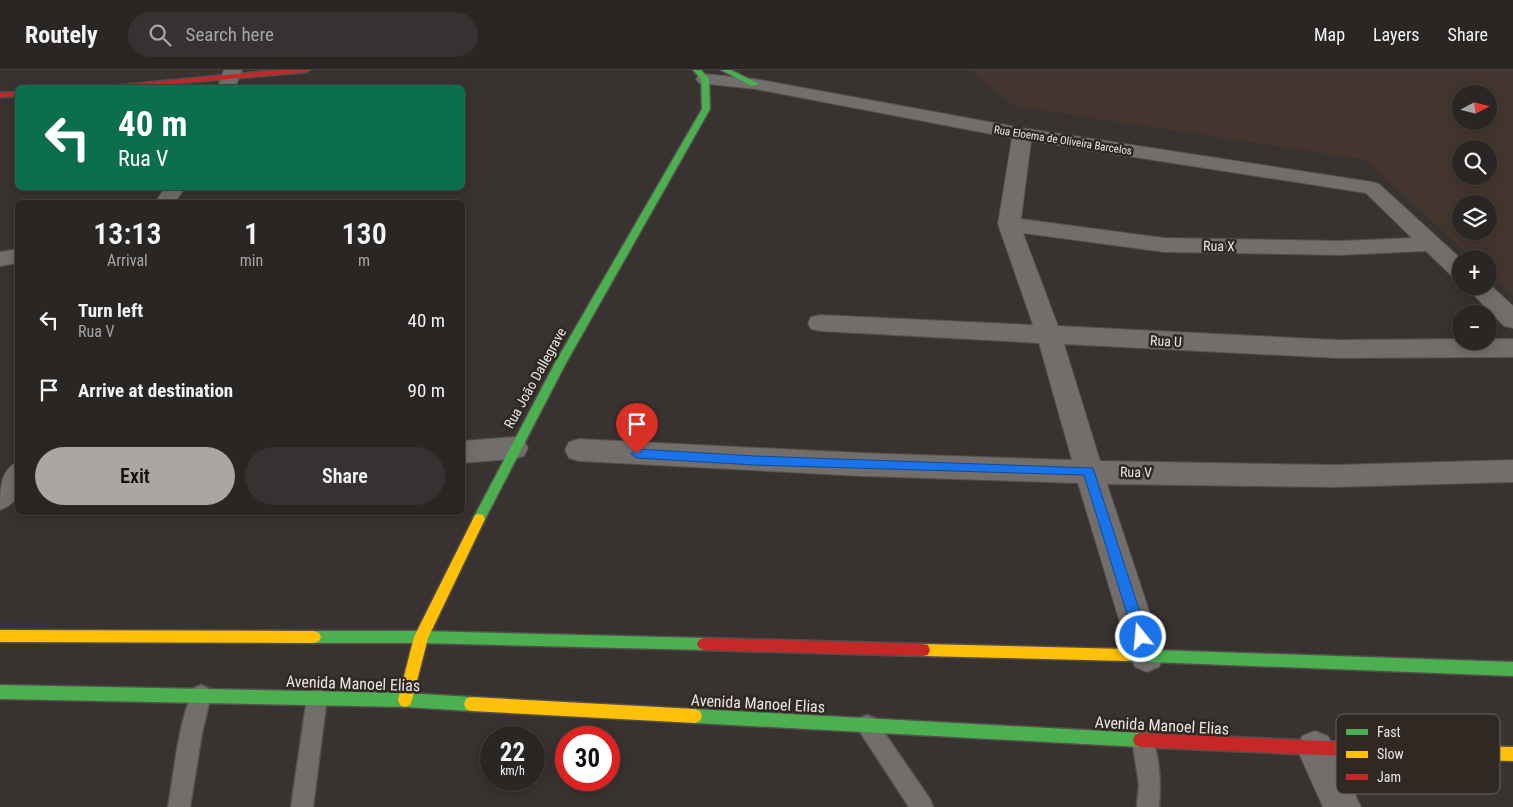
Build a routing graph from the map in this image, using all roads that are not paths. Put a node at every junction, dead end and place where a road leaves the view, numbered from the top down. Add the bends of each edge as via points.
1 (306, 70) edge
2 (725, 70) edge
3 (230, 78) edge
4 (702, 82) edge
5 (754, 84) junction
6 (133, 85) edge
7 (15, 94) edge
8 (0, 95) edge
9 (1022, 134) junction
10 (1009, 224) junction
11 (1431, 244) junction
12 (15, 256) edge
13 (0, 259) edge
14 (1452, 264) edge
15 (1487, 295) edge
16 (1513, 320) edge
17 (820, 322) dead end
18 (1050, 339) junction
19 (1513, 348) edge
20 (514, 448) junction
21 (579, 450) dead end
22 (465, 452) edge
23 (1088, 471) junction
24 (1513, 471) edge
25 (15, 478) edge
26 (0, 498) edge
27 (0, 636) edge
28 (422, 637) junction
29 (1147, 656) junction
30 (1513, 669) edge
31 (0, 692) edge
32 (200, 695) junction
33 (317, 698) junction
34 (405, 700) junction
35 (867, 725) junction
36 (1143, 740) junction
37 (1315, 749) junction
38 (1336, 750) edge
39 (179, 807) edge
40 (302, 807) edge
41 (922, 807) edge
42 (1148, 807) edge
43 (1342, 807) edge

1 - 3 main road
2 - 5 main road
3 - 6 main road
4 - 5 street, Rua Eloema de Oliveira Barcelos
4 - 20 main road, Rua João Dallegrave via 706,109 577,331
5 - 9 street, Rua Eloema de Oliveira Barcelos
7 - 8 main road
9 - 10 street
9 - 11 street, Rua Eloema de Oliveira Barcelos via 1372,188
10 - 11 street, Rua X via 1164,245 1340,248
10 - 18 street
11 - 14 street
12 - 13 street
15 - 16 street
17 - 18 street, Rua U
18 - 19 street, Rua U via 1337,349
18 - 23 street
20 - 22 street
20 - 28 main road, Rua João Dallegrave
21 - 23 street, Rua V via 735,459
23 - 24 street, Rua V via 1336,476
23 - 29 street
25 - 26 street
27 - 28 main road
28 - 29 main road
28 - 34 main road, Rua João Dallegrave
29 - 30 main road
31 - 32 main road, Avenida Manoel Elias
32 - 33 main road, Avenida Manoel Elias
32 - 39 lane
33 - 34 main road, Avenida Manoel Elias
33 - 40 lane
34 - 35 main road, Avenida Manoel Elias
35 - 36 main road, Avenida Manoel Elias
35 - 41 lane
36 - 37 main road, Avenida Manoel Elias
36 - 42 lane via 1150,784
37 - 38 main road, Avenida Manoel Elias
37 - 43 street

